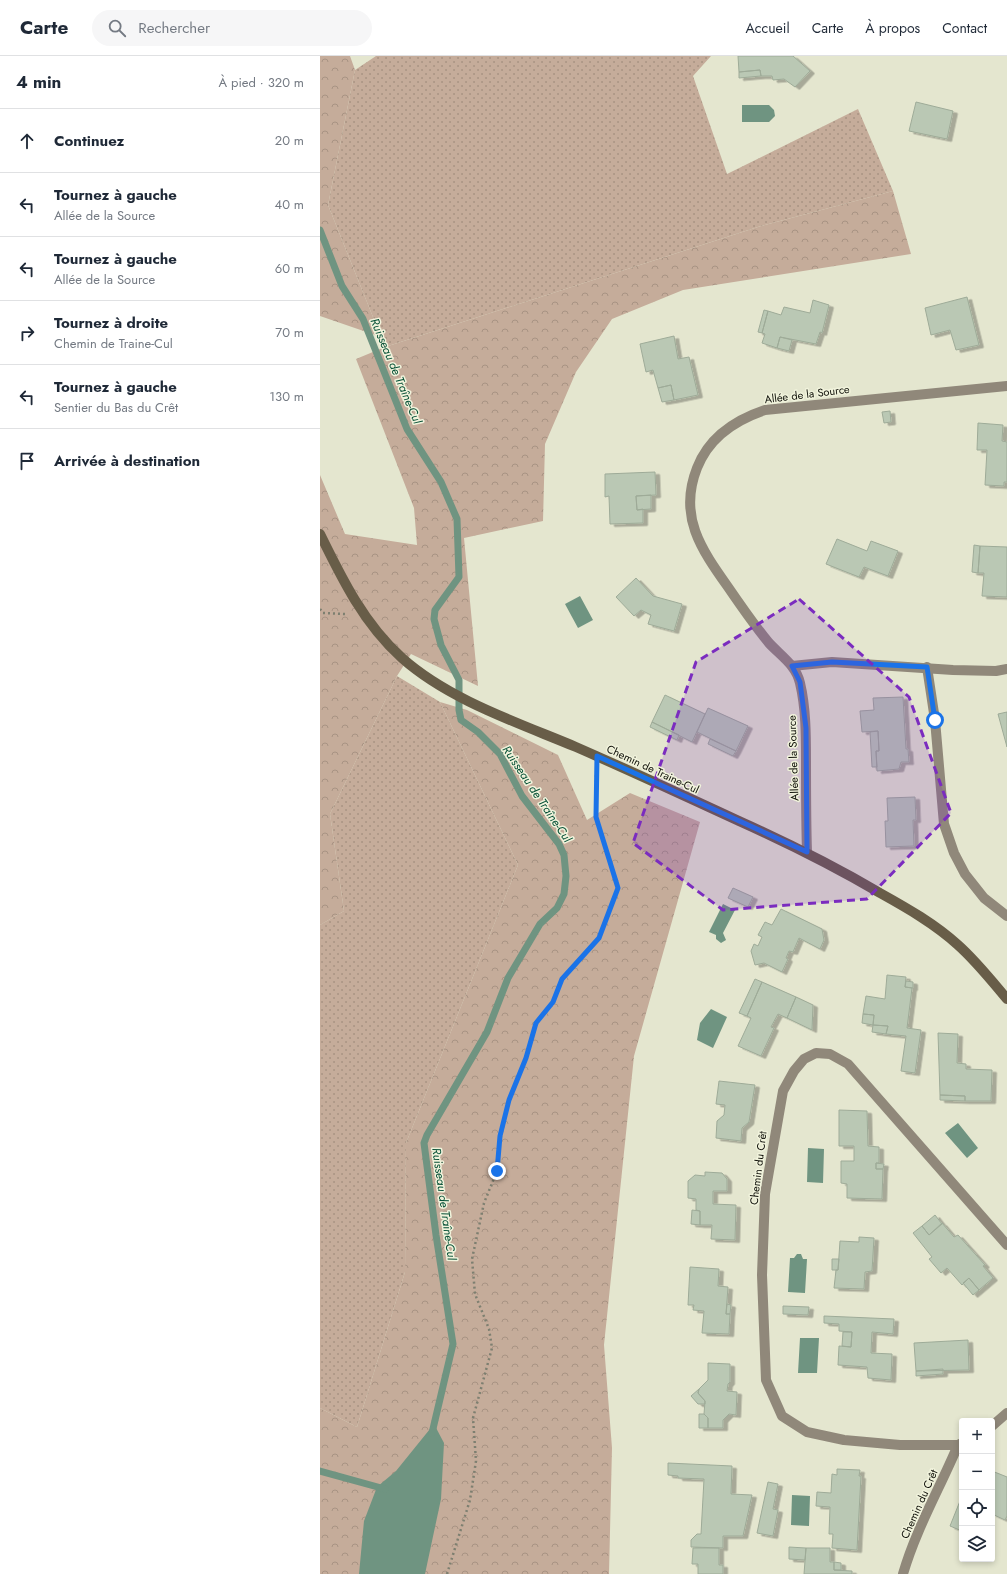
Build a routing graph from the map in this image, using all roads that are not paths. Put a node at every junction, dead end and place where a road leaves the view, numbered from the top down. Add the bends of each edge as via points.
1 (1007, 386) edge
2 (320, 534) edge
3 (792, 666) junction
4 (927, 667) junction
5 (1007, 669) edge
6 (807, 852) junction
7 (1007, 916) edge
8 (1007, 999) edge
9 (1007, 1245) edge
10 (1007, 1412) edge
11 (995, 1423) edge
12 (959, 1444) edge
13 (959, 1446) edge
14 (903, 1574) edge

1 - 3 street, Allée de la Source via 765,410 726,428 709,446 698,466 691,489 691,514 696,536 706,556 747,615
2 - 6 street, Chemin de Traine-Cul via 347,587 383,639 403,659 434,682 478,705
3 - 4 street via 832,662
3 - 6 street, Allée de la Source via 800,682 806,728
4 - 5 street via 988,671
4 - 7 street via 935,720 944,824 954,853 965,874 984,898
6 - 8 street, Chemin de Traine-Cul via 898,902 934,926 973,960
9 - 12 street, Chemin du Crêt via 848,1064 823,1053 816,1053 804,1059 783,1091 765,1194 762,1275 766,1380 782,1416 807,1432 844,1440 900,1445
10 - 11 street
13 - 14 street, Chemin du Crêt via 926,1512

